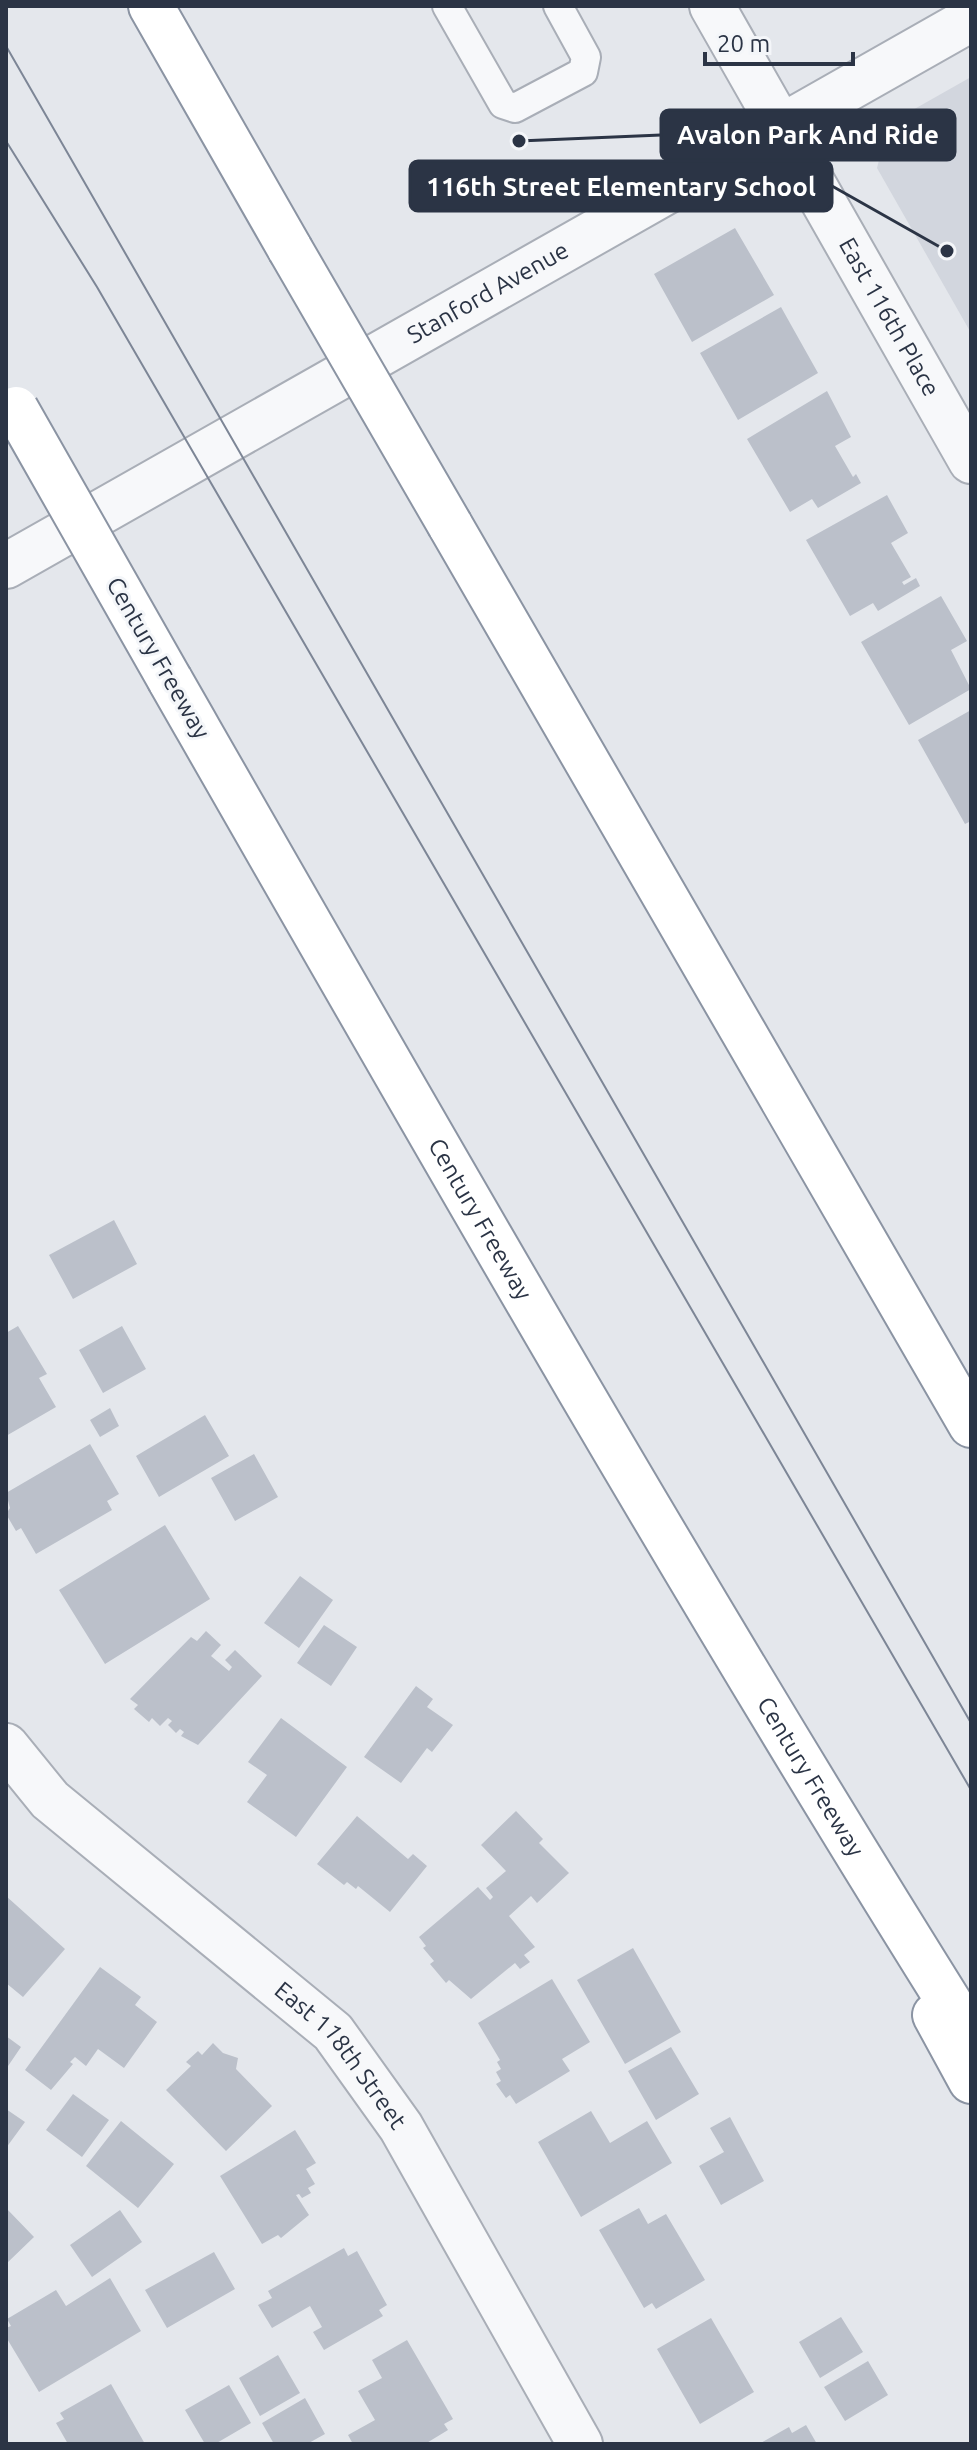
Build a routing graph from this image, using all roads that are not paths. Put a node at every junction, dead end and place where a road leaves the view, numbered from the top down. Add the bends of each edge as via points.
1 (151, 6) edge
2 (447, 6) edge
3 (558, 6) edge
4 (712, 6) edge
5 (971, 19) edge
6 (782, 128) junction
7 (11, 400) edge
8 (971, 461) edge
9 (6, 566) edge
10 (971, 1425) edge
11 (6, 1746) edge
12 (797, 1760) junction
13 (971, 2037) edge
14 (971, 2081) edge
15 (580, 2444) edge

1 - 10 highway, bridge
2 - 3 lane via 503,104 515,108 583,72 586,57
4 - 6 street, East 116th Place
5 - 6 street, Stanford Avenue
6 - 8 street, East 116th Place
6 - 9 street, Stanford Avenue
7 - 12 highway, Century Freeway, bridge via 567,1371
11 - 15 street, East 118th Street via 50,1800 333,2032 401,2127
12 - 13 highway, Century Freeway
12 - 14 highway

